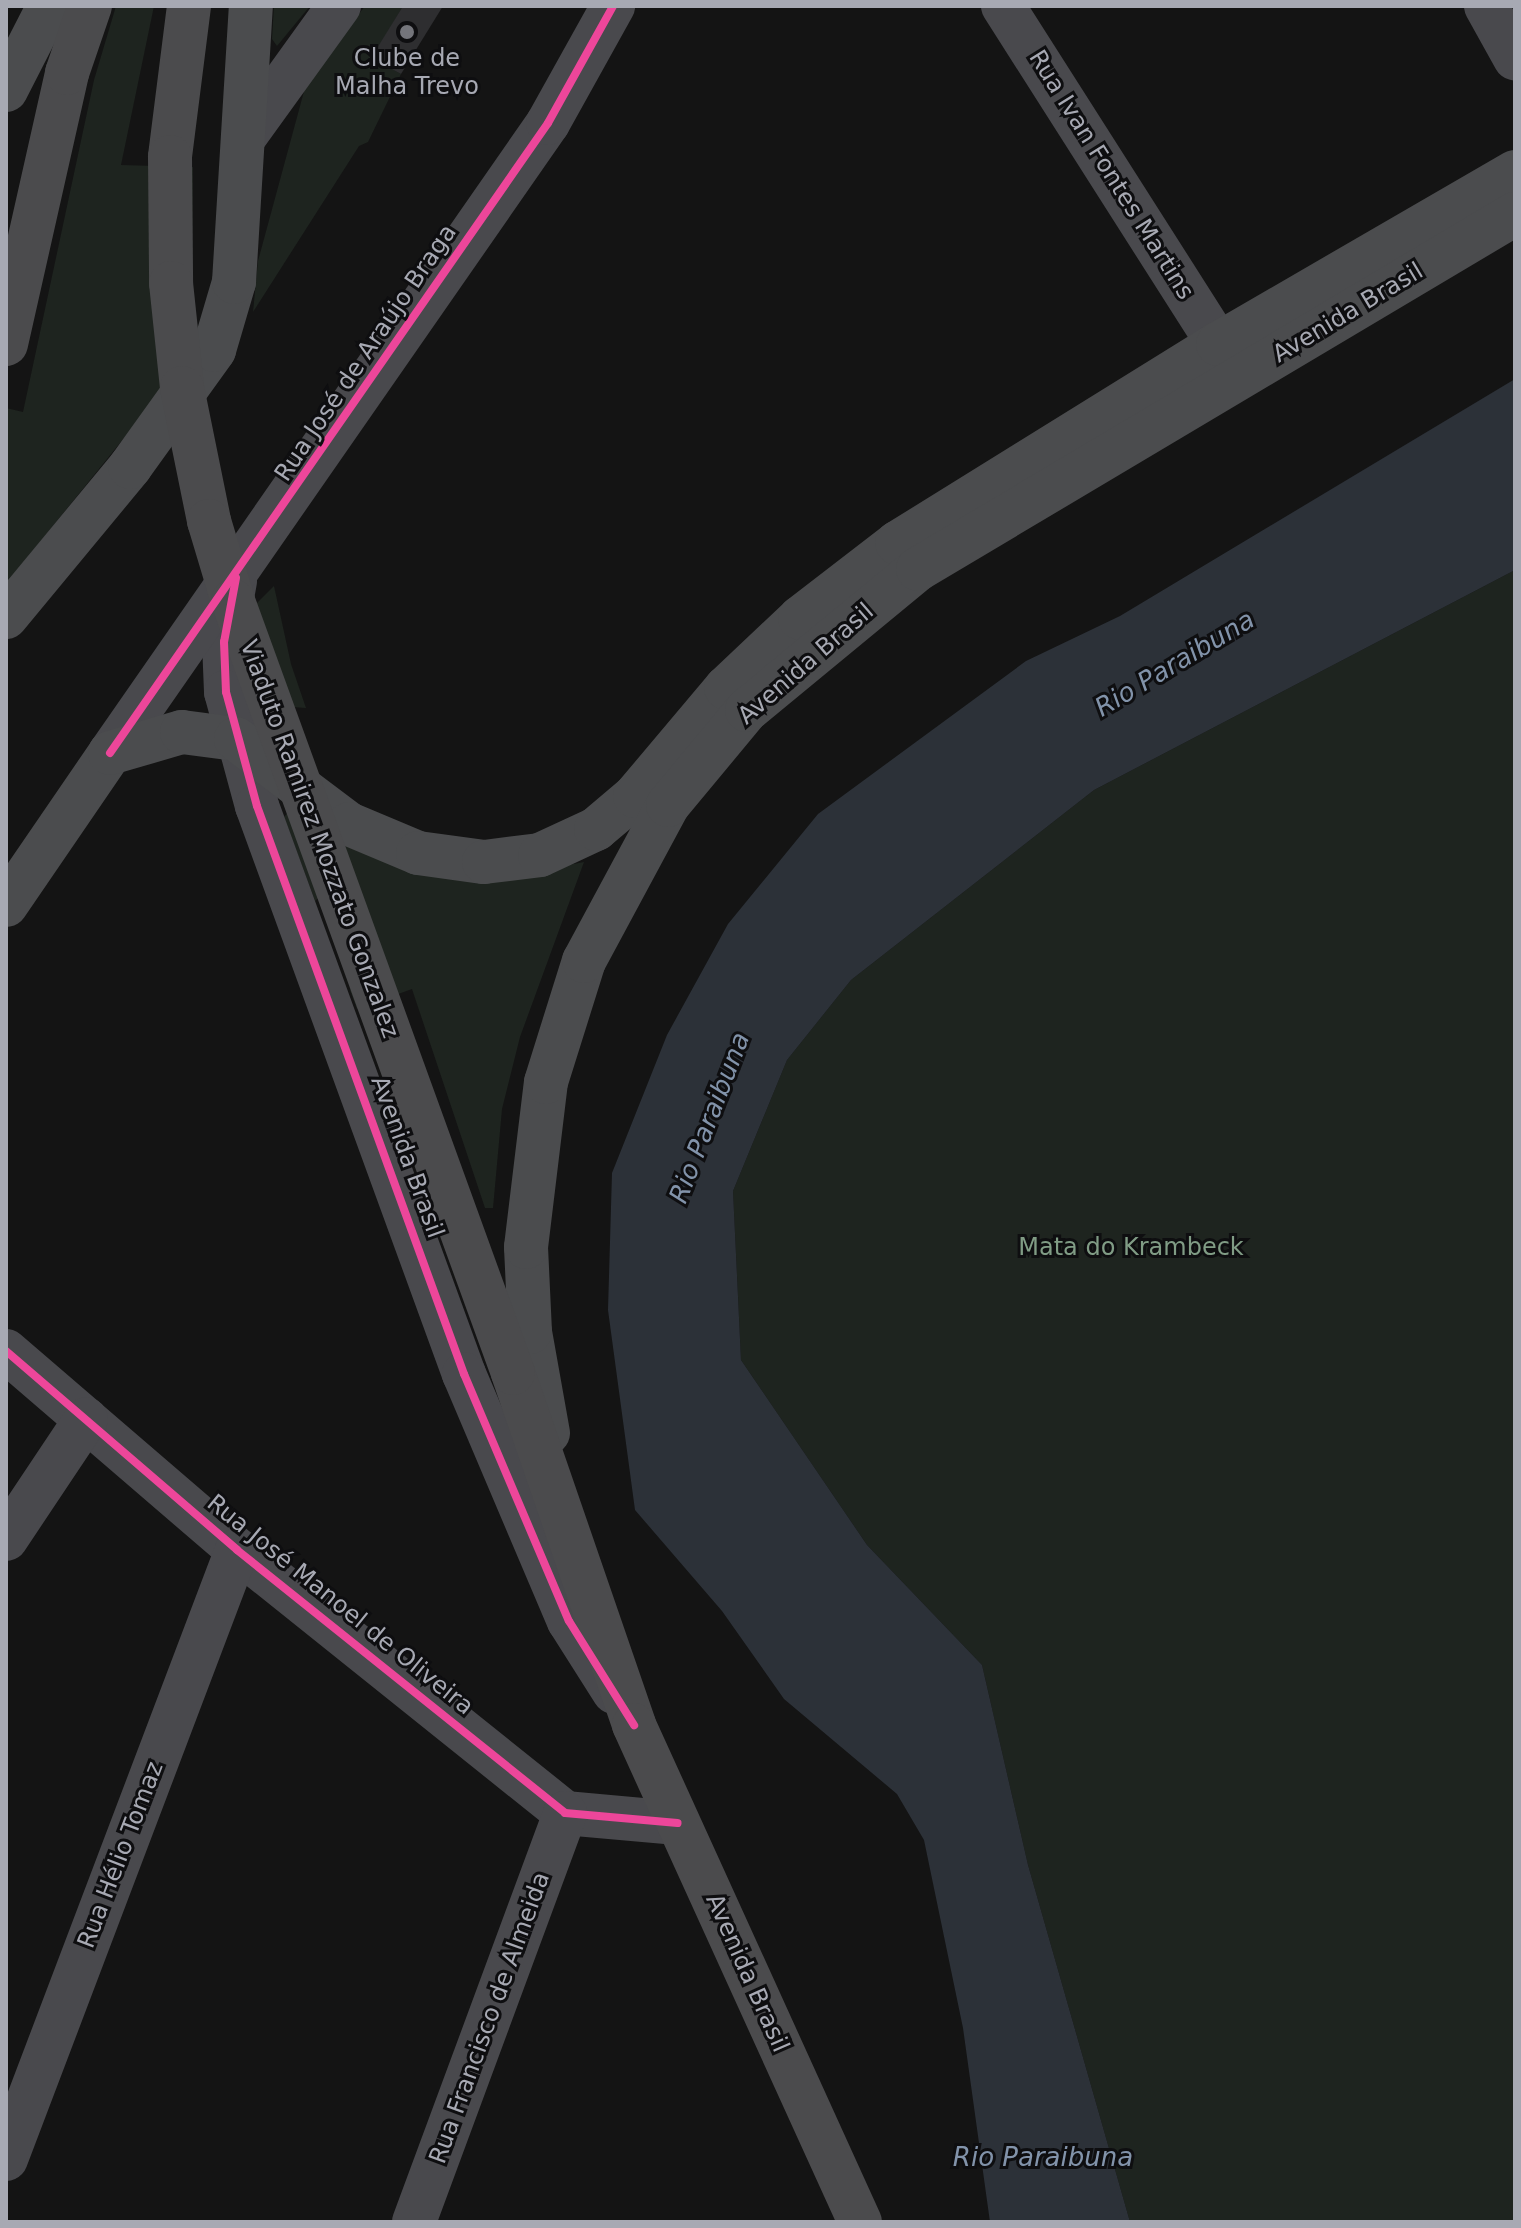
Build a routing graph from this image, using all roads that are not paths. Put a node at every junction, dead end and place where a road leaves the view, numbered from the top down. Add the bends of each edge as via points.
1 (49, 6) edge
2 (90, 6) edge
3 (189, 6) edge
4 (251, 6) edge
5 (339, 6) edge
6 (613, 6) edge
7 (1003, 6) edge
8 (1486, 6) edge
9 (1515, 58) edge
10 (6, 90) edge
11 (243, 139) junction
12 (1515, 172) edge
13 (1515, 214) edge
14 (6, 344) edge
15 (1218, 344) junction
16 (1083, 470) junction
17 (236, 578) junction
18 (6, 617) edge
19 (236, 739) junction
20 (110, 753) junction
21 (6, 905) edge
22 (6, 1351) edge
23 (513, 1373) joint
24 (86, 1419) junction
25 (6, 1539) edge
26 (237, 1550) junction
27 (594, 1606) junction
28 (634, 1725) junction
29 (565, 1813) junction
30 (678, 1823) junction
31 (6, 2159) edge
32 (414, 2222) edge
33 (860, 2222) edge

1 - 10 main road
2 - 14 highway via 67,73
3 - 23 highway, Viaduto Ramirez Mozzato Gonzalez, bridge via 170,157 171,283 182,388 209,521 238,615
4 - 11 main road
5 - 11 street
6 - 17 street, Rua José de Araújo Braga via 548,123
7 - 15 street, Rua Ivan Fontes Martins
8 - 9 street
11 - 18 main road via 234,282 214,350 130,467
12 - 15 main road, Avenida Brasil
13 - 16 main road, Avenida Brasil
15 - 16 main road via 1213,368 1088,445 1080,457
15 - 19 main road, Avenida Brasil via 897,543 800,618 726,688 635,796 596,829 540,855 484,862 418,853 349,824
16 - 27 main road, Avenida Brasil via 918,569 747,710 668,805 584,961 546,1082 526,1247 530,1332 544,1420
17 - 19 street, Avenida Brasil via 224,664
17 - 20 street, Rua José de Araújo Braga
19 - 20 main road, Avenida Brasil via 182,732
19 - 28 street, Avenida Brasil via 464,1374 569,1621
20 - 21 main road
22 - 24 street, Rua José Manoel de Oliveira
23 - 27 highway, Avenida Brasil
24 - 25 street
24 - 26 street, Rua José Manoel de Oliveira
26 - 29 street, Rua José Manoel de Oliveira
26 - 31 street, Rua Hélio Tomaz
27 - 28 highway, Avenida Brasil
28 - 30 highway, Avenida Brasil
29 - 30 street
29 - 32 street, Rua Francisco de Almeida
30 - 33 highway, Avenida Brasil

